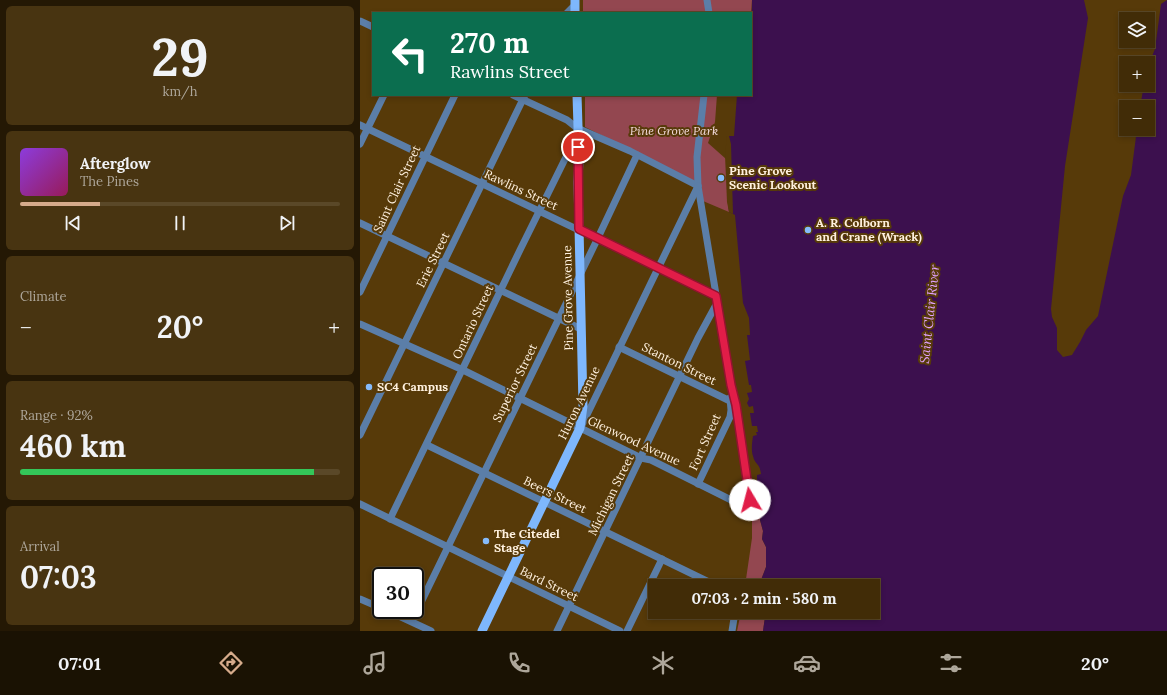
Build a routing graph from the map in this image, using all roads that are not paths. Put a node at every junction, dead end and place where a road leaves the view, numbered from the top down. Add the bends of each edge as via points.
1 (707, 0) edge
2 (709, 12) edge
3 (360, 21) edge
4 (372, 27) edge
5 (384, 96) edge
6 (455, 96) edge
7 (577, 96) edge
8 (704, 96) edge
9 (524, 97) edge
10 (360, 125) edge
11 (368, 129) junction
12 (577, 132) junction
13 (360, 144) edge
14 (637, 154) junction
15 (425, 156) junction
16 (482, 183) junction
17 (698, 186) junction
18 (540, 210) junction
19 (360, 223) edge
20 (579, 229) junction
21 (387, 236) junction
22 (598, 238) junction
23 (444, 263) junction
24 (658, 268) junction
25 (580, 275) junction
26 (501, 290) junction
27 (360, 292) edge
28 (716, 300) junction
29 (559, 318) junction
30 (360, 324) edge
31 (581, 329) junction
32 (404, 344) junction
33 (620, 347) junction
34 (463, 370) junction
35 (680, 376) junction
36 (731, 385) junction
37 (520, 398) junction
38 (730, 401) junction
39 (580, 428) junction
40 (360, 435) edge
41 (427, 445) junction
42 (641, 458) junction
43 (484, 472) junction
44 (698, 484) junction
45 (544, 501) junction
46 (360, 504) edge
47 (390, 519) junction
48 (605, 531) junction
49 (447, 546) junction
50 (662, 559) junction
51 (508, 576) junction
52 (703, 579) edge
53 (360, 599) edge
54 (372, 604) edge
55 (569, 606) junction
56 (406, 619) edge
57 (734, 619) edge
58 (412, 622) junction
59 (431, 631) edge
60 (482, 631) edge
61 (557, 631) edge
62 (620, 631) edge
63 (627, 631) edge
64 (732, 631) edge

1 - 2 street
3 - 4 street
5 - 11 street
6 - 15 street, Saint Clair Street
7 - 12 main road, Pine Grove Avenue
8 - 17 street via 697,157
9 - 12 street via 567,120
9 - 16 street, Erie Street
10 - 11 street, Rawlins Street
11 - 13 street
11 - 15 street, Rawlins Street
12 - 14 street
12 - 18 street, Ontario Street
12 - 20 main road, Pine Grove Avenue
14 - 17 street
14 - 22 street, Superior Street
15 - 16 street, Rawlins Street
15 - 21 street, Saint Clair Street
16 - 18 street, Rawlins Street
16 - 23 street, Erie Street
17 - 24 street, Huron Avenue
17 - 28 street
18 - 20 street, Rawlins Street
18 - 26 street, Ontario Street
19 - 21 street
20 - 22 street, Rawlins Street
20 - 25 main road, Pine Grove Avenue
21 - 23 street
21 - 27 street, Saint Clair Street
22 - 24 street, Rawlins Street
22 - 25 street, Superior Street
23 - 26 street
23 - 32 street, Erie Street
24 - 28 street, Rawlins Street
24 - 33 street, Huron Avenue
25 - 29 street, Superior Street
25 - 31 main road, Pine Grove Avenue
26 - 29 street
26 - 34 street, Ontario Street
28 - 35 street, Michigan Street
28 - 36 street
29 - 31 street
29 - 37 street, Superior Street
30 - 32 street, Glenwood Avenue
31 - 39 main road, Pine Grove Avenue
32 - 34 street, Glenwood Avenue
32 - 40 street, Erie Street
33 - 35 street, Stanton Street
33 - 39 street, Huron Avenue
34 - 37 street, Glenwood Avenue
34 - 41 street, Ontario Street
35 - 38 street, Stanton Street
35 - 42 street, Michigan Street
36 - 38 street, Fort Street
36 - 44 street, Glenwood Avenue via 736,405 749,507
37 - 39 street, Glenwood Avenue
37 - 43 street, Superior Street
38 - 44 street, Fort Street via 730,417
39 - 42 street, Glenwood Avenue
39 - 45 main road, Huron Avenue
41 - 43 street, Beers Street
41 - 47 street, Ontario Street
42 - 44 street, Glenwood Avenue via 651,460
42 - 48 street, Michigan Street
43 - 45 street, Beers Street
43 - 49 street, Superior Street
45 - 48 street, Beers Street
45 - 51 main road, Huron Avenue
46 - 47 street, Bard Street
47 - 49 street, Bard Street
48 - 50 street, Beers Street
48 - 55 street, Michigan Street
49 - 51 street, Bard Street
49 - 58 street, Superior Street
50 - 52 street, Beers Street
50 - 63 street
51 - 55 street, Bard Street
51 - 60 main road, Huron Avenue
53 - 54 street
55 - 61 street, Michigan Street
55 - 62 street, Bard Street
56 - 58 street
57 - 64 street
58 - 59 street

